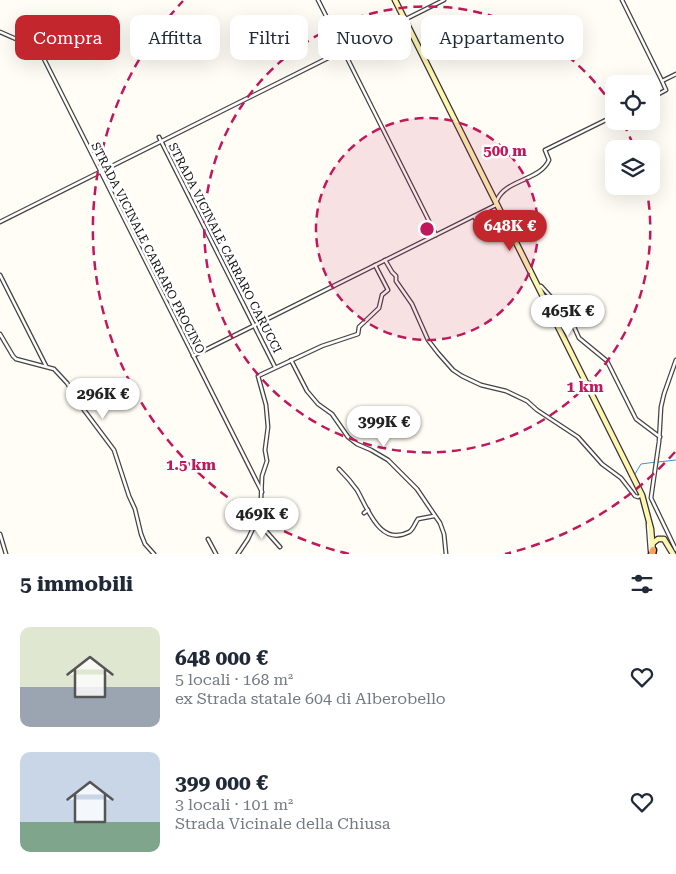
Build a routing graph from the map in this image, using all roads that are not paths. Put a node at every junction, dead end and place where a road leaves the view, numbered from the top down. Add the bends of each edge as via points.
1 (318, 0) edge
2 (395, 0) edge
3 (444, 0) edge
4 (622, 0) edge
5 (326, 15) edge
6 (402, 15) edge
7 (411, 16) edge
8 (0, 32) edge
9 (411, 34) edge
10 (323, 60) edge
11 (348, 60) edge
12 (676, 74) edge
13 (662, 81) junction
14 (660, 93) edge
15 (605, 120) edge
16 (159, 137) dead end
17 (161, 141) junction
18 (100, 172) junction
19 (496, 203) junction
20 (474, 216) junction
21 (0, 222) edge
22 (479, 229) dead end
23 (436, 235) junction
24 (385, 260) junction
25 (375, 265) junction
26 (0, 275) edge
27 (538, 286) junction
28 (254, 326) junction
29 (0, 334) edge
30 (193, 356) junction
31 (291, 360) junction
32 (676, 360) edge
33 (46, 366) junction
34 (275, 367) junction
35 (660, 437) junction
36 (339, 469) dead end
37 (262, 492) junction
38 (641, 496) junction
39 (364, 503) junction
40 (360, 505) dead end
41 (368, 510) junction
42 (364, 513) dead end
43 (434, 516) junction
44 (257, 521) junction
45 (255, 526) junction
46 (261, 532) dead end
47 (0, 534) edge
48 (208, 539) dead end
49 (280, 547) dead end
50 (676, 550) edge
51 (652, 551) edge
52 (6, 554) edge
53 (154, 554) edge
54 (216, 554) edge
55 (238, 554) edge
56 (446, 554) edge
57 (673, 554) edge

1 - 5 street
2 - 6 main road
3 - 7 street
4 - 13 street
8 - 18 street, STRADA VICINALE CARRARO PROCINO via 38,49
9 - 19 main road
10 - 17 street
11 - 23 street
12 - 13 street
13 - 14 street via 666,90
15 - 19 street via 545,150 549,159 544,169 515,183 499,196
16 - 17 street, STRADA VICINALE CARRARO CARUCCI
17 - 18 street
17 - 28 street, STRADA VICINALE CARRARO CARUCCI
18 - 21 street
18 - 30 street, STRADA VICINALE CARRARO PROCINO
19 - 20 street
19 - 27 main road
20 - 22 street
20 - 23 street
23 - 24 street
24 - 25 street
24 - 38 street via 411,303 428,340 453,370 481,385 524,399 578,437 634,496
25 - 28 street
25 - 31 street via 388,290 382,295 378,308 359,327 358,334
26 - 33 street
27 - 35 street via 570,318 581,340 607,361 636,419
27 - 38 main road
28 - 30 street
28 - 34 street, STRADA VICINALE CARRARO CARUCCI
29 - 33 street via 16,359
30 - 37 street, STRADA VICINALE CARRARO PROCINO
31 - 34 street
31 - 43 street via 307,391 332,414 348,437 395,466 419,491
32 - 35 street via 662,400
33 - 53 street via 54,369 67,383 114,450 141,534
34 - 37 street via 258,376 268,427
35 - 50 street via 651,499
36 - 39 street via 354,485
37 - 44 street via 262,509
38 - 51 street
38 - 51 main road via 649,517
39 - 40 street
39 - 41 street
41 - 42 street
41 - 43 street via 378,527 393,535 410,532 417,520
43 - 56 street via 440,522
44 - 45 street
44 - 49 street
45 - 46 street
45 - 55 street
47 - 52 street
48 - 54 street
50 - 57 street
51 - 57 main road via 654,541 660,538 666,541

